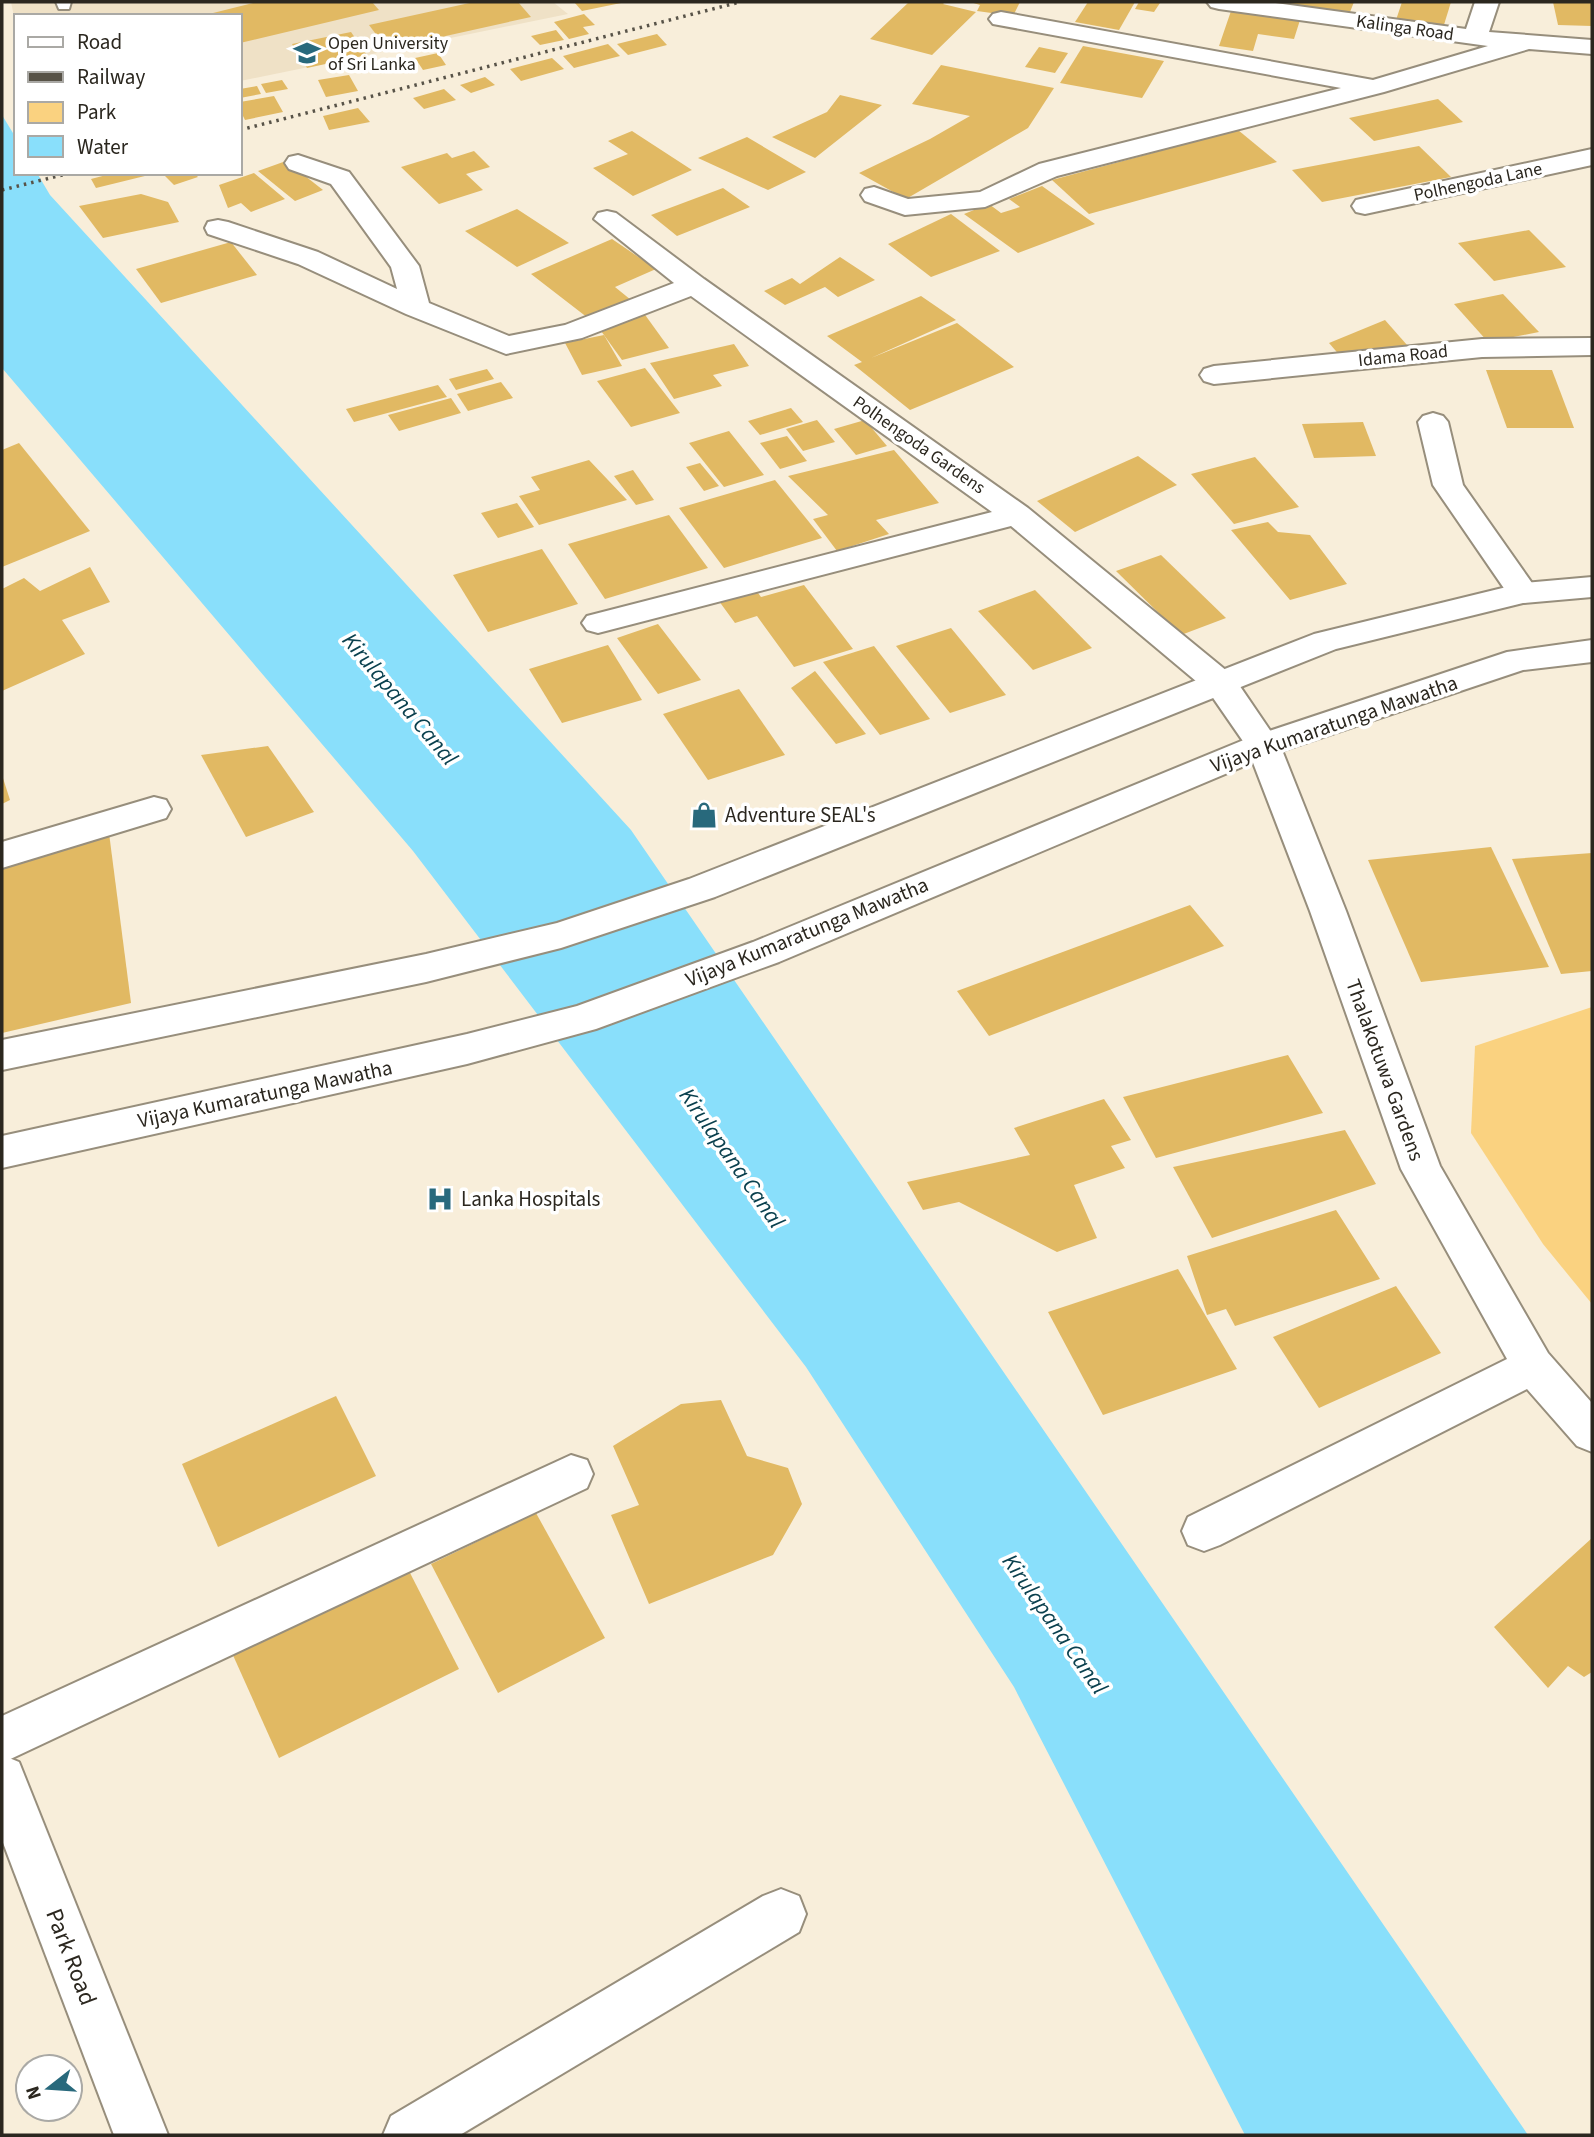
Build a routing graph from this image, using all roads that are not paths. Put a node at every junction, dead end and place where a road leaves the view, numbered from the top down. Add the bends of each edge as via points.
1 (1219, 2) edge
2 (1487, 2) edge
3 (1245, 4) edge
4 (1358, 11) edge
5 (1001, 19) dead end
6 (1475, 38) junction
7 (1525, 43) junction
8 (1592, 47) edge
9 (1375, 87) junction
10 (1592, 157) edge
11 (298, 163) dead end
12 (874, 195) dead end
13 (1365, 206) dead end
14 (607, 219) dead end
15 (218, 228) dead end
16 (694, 285) junction
17 (416, 308) junction
18 (1592, 347) edge
19 (1214, 376) dead end
20 (1433, 422) dead end
21 (1017, 515) junction
22 (1592, 587) edge
23 (1523, 593) junction
24 (598, 623) dead end
25 (1592, 651) edge
26 (1221, 684) junction
27 (1263, 745) junction
28 (154, 809) dead end
29 (2, 855) edge
30 (2, 1055) edge
31 (2, 1152) edge
32 (1533, 1366) junction
33 (1592, 1433) edge
34 (571, 1474) dead end
35 (1204, 1531) dead end
36 (2, 1740) edge
37 (2, 1778) edge
38 (780, 1914) dead end
39 (141, 2135) edge
40 (410, 2135) edge

1 - 3 main road, Kalinga Road
2 - 6 main road
3 - 4 main road, Kalinga Road
4 - 6 main road, Kalinga Road
5 - 9 main road
6 - 7 main road, Kalinga Road
7 - 8 main road, Kalinga Road
7 - 9 main road
9 - 12 main road via 1048,170 985,199 905,207
10 - 13 main road, Polhengoda Lane
11 - 17 main road via 340,178 405,266
14 - 16 main road, Polhengoda Gardens
15 - 17 main road via 308,258
16 - 17 main road via 572,332 506,345
16 - 21 main road, Polhengoda Gardens
18 - 19 main road, Idama Road via 1482,348
20 - 23 main road via 1448,485
21 - 24 main road
21 - 26 main road, Polhengoda Gardens
22 - 23 main road
23 - 26 main road via 1326,641
25 - 27 main road, Vijaya Kumaratunga Mawatha via 1519,660
26 - 27 main road, Thalakotuwa Gardens
26 - 30 main road via 702,888 561,935 426,968
27 - 31 main road, Vijaya Kumaratunga Mawatha via 766,952 583,1019
27 - 32 main road, Thalakotuwa Gardens via 1421,1169
28 - 29 main road
32 - 33 main road, Thalakotuwa Gardens
32 - 35 main road
34 - 36 main road
37 - 39 main road, Park Road
38 - 40 main road

